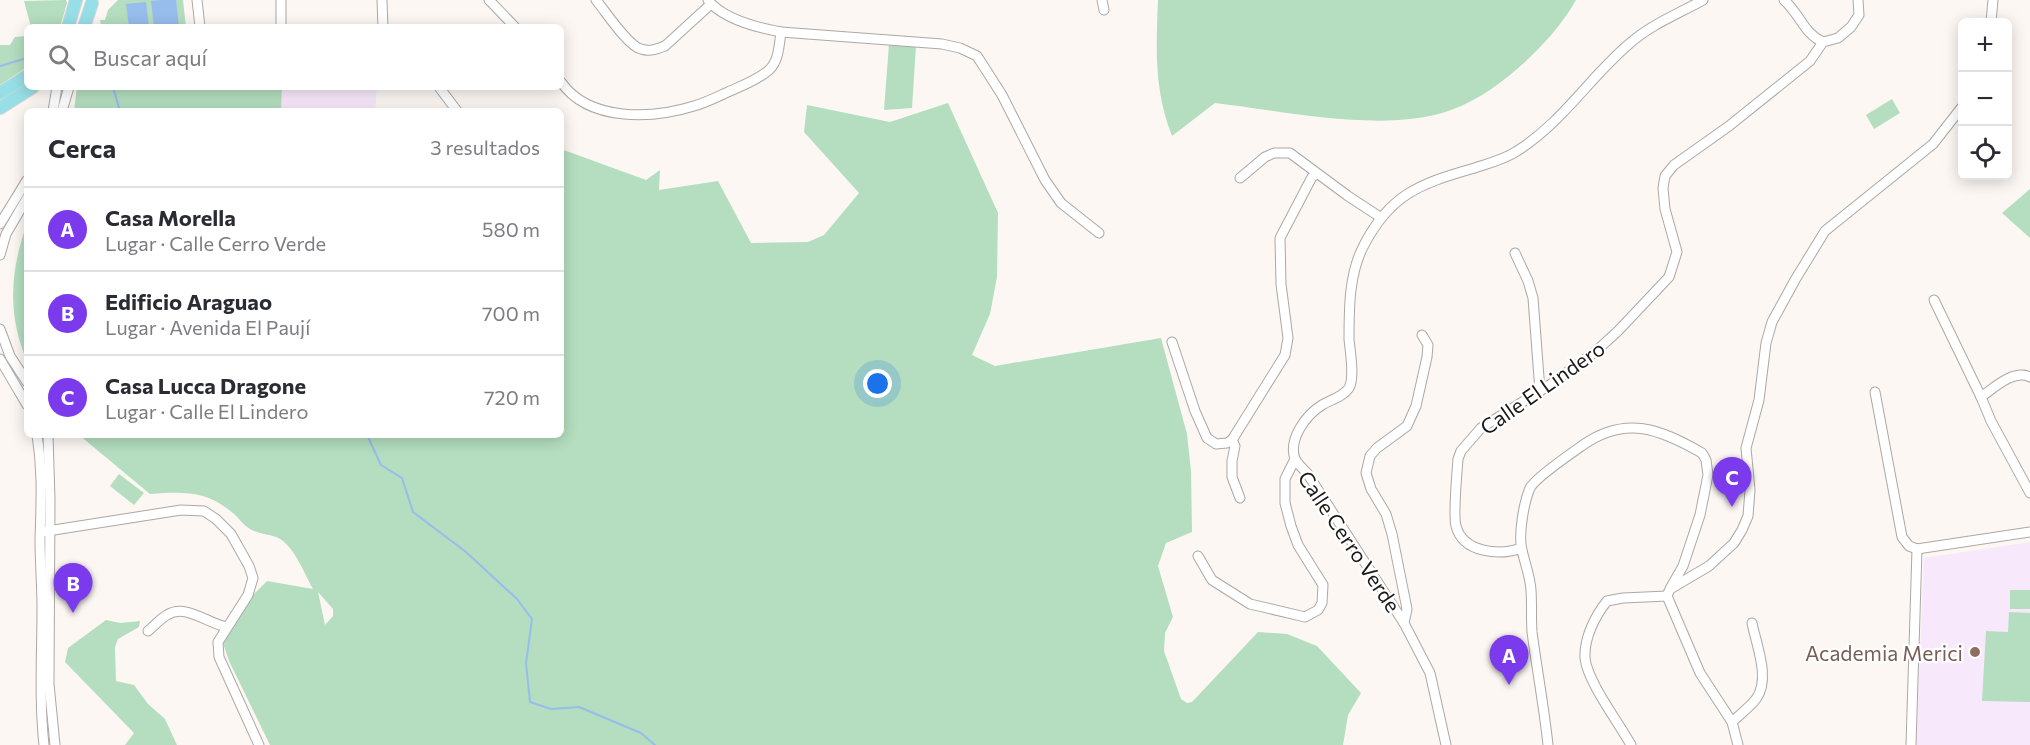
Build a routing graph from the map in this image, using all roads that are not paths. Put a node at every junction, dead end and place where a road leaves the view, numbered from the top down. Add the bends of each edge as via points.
1 (76, 0) edge
2 (196, 0) edge
3 (281, 0) edge
4 (382, 0) edge
5 (489, 0) edge
6 (596, 0) edge
7 (1102, 0) edge
8 (1703, 0) edge
9 (1784, 0) edge
10 (1858, 0) edge
11 (1994, 0) edge
12 (94, 1) edge
13 (709, 2) edge
14 (1104, 10) dead end
15 (1992, 18) edge
16 (69, 24) edge
17 (85, 24) edge
18 (200, 24) edge
19 (281, 24) edge
20 (383, 24) edge
21 (512, 24) edge
22 (782, 32) junction
23 (1823, 42) junction
24 (24, 78) edge
25 (564, 85) edge
26 (28, 90) edge
27 (56, 90) edge
28 (68, 90) edge
29 (441, 90) edge
30 (0, 93) edge
31 (0, 108) edge
32 (54, 108) edge
33 (63, 108) edge
34 (455, 108) edge
35 (1958, 112) edge
36 (1317, 174) junction
37 (1240, 178) dead end
38 (24, 185) edge
39 (24, 203) edge
40 (1380, 217) junction
41 (0, 224) edge
42 (1099, 233) dead end
43 (1515, 253) dead end
44 (0, 255) edge
45 (1934, 300) dead end
46 (0, 329) edge
47 (1422, 335) dead end
48 (1172, 342) dead end
49 (0, 359) edge
50 (24, 377) edge
51 (2030, 377) edge
52 (1540, 391) junction
53 (1875, 392) dead end
54 (1981, 397) junction
55 (24, 400) edge
56 (37, 438) edge
57 (48, 438) edge
58 (1232, 440) junction
59 (1295, 459) junction
60 (2030, 492) edge
61 (1240, 498) dead end
62 (45, 532) junction
63 (2030, 532) edge
64 (1521, 548) junction
65 (1917, 549) junction
66 (1198, 556) dead end
67 (1668, 592) junction
68 (1404, 623) junction
69 (1752, 623) dead end
70 (227, 627) junction
71 (148, 631) dead end
72 (1732, 722) junction
73 (44, 745) edge
74 (55, 745) edge
75 (259, 745) edge
76 (1446, 745) edge
77 (1548, 745) edge
78 (1631, 745) edge
79 (1738, 745) edge
80 (1911, 745) edge

1 - 12 main road
1 - 16 main road
2 - 18 street
3 - 19 street
4 - 20 street
5 - 21 street
6 - 13 street via 631,43 647,50 665,46
7 - 14 street
8 - 40 street, Calle Cerro Verde via 1629,43 1540,135 1515,153 1420,186
9 - 23 street via 1812,37
10 - 23 street, Calle El Lindero via 1859,15 1851,27 1838,38
11 - 15 street
12 - 17 main road
13 - 22 street via 735,19
22 - 25 street via 775,63 768,70 695,106 662,114 620,114 590,106
22 - 42 street via 942,45 977,56 1002,95 1045,180 1061,203
23 - 52 street, Calle El Lindero via 1810,61 1674,165 1665,176 1665,209 1677,252 1669,277 1595,352
24 - 30 main road
26 - 31 main road
27 - 32 street
28 - 33 street
29 - 34 street
35 - 67 street via 1934,144 1825,231 1795,279 1772,322 1766,343 1759,400 1746,448 1748,516 1734,543 1709,566
36 - 37 street via 1284,152 1265,157
36 - 40 street
36 - 58 street via 1280,238 1288,338 1285,355
38 - 41 street
39 - 44 street via 6,234
40 - 59 street, Calle Cerro Verde via 1353,271 1350,387 1307,419 1294,442
43 - 52 street via 1533,298
45 - 54 street
46 - 50 street via 10,356
47 - 68 street via 1428,345 1427,357 1416,405 1407,426 1370,456 1366,473 1392,534 1407,609
48 - 58 street via 1207,438 1216,444
49 - 55 street
51 - 54 street via 2008,378
52 - 64 street, Calle El Lindero via 1481,428 1458,459 1455,525 1462,538 1485,551
53 - 65 street via 1902,537
54 - 60 street
56 - 62 street
57 - 62 street via 51,500
58 - 61 street via 1232,477
59 - 66 street via 1285,479 1285,503 1298,545 1323,585 1323,603 1318,610 1305,617 1250,603 1212,580
59 - 68 street, Calle Cerro Verde
62 - 70 street via 181,510 204,511 231,534 253,579 248,595
62 - 73 street via 40,682
62 - 74 street via 49,684
63 - 65 street
64 - 67 street via 1525,502 1532,485 1600,433 1623,428 1652,429 1702,453 1708,475 1691,547
64 - 77 street via 1531,590 1532,630
65 - 80 street
67 - 72 street via 1700,673
67 - 78 street via 1606,602 1596,616 1587,642 1585,658 1589,672
68 - 76 street, Calle Cerro Verde via 1430,673
69 - 72 street via 1761,668 1760,690 1757,698
70 - 71 street via 177,612 167,614
70 - 75 street via 218,642 219,657
72 - 79 street

